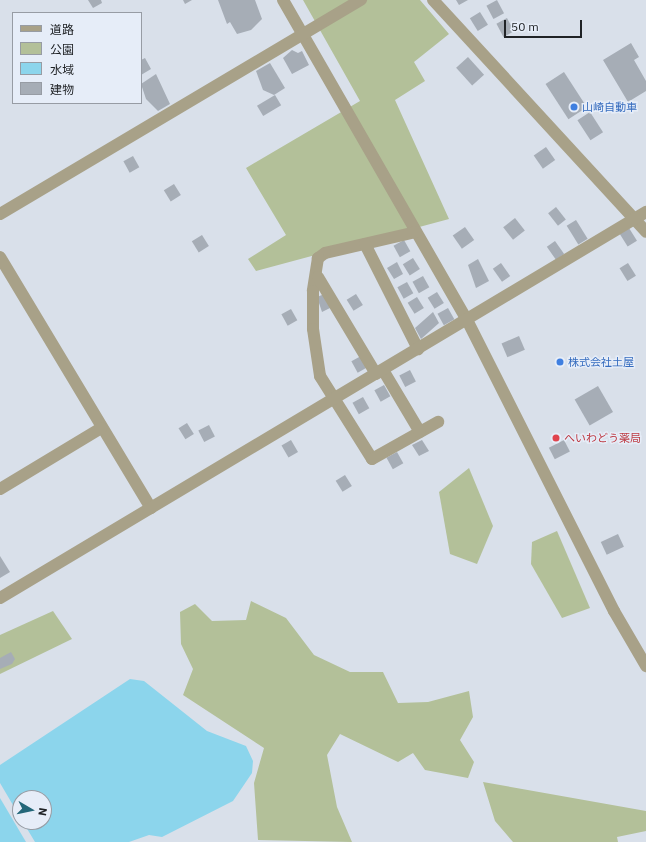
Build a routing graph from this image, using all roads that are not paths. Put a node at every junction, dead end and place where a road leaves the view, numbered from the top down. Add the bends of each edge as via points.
1 (283, 0) edge
2 (361, 0) edge
3 (433, 0) edge
4 (303, 34) junction
5 (646, 212) edge
6 (0, 214) edge
7 (634, 219) junction
8 (416, 232) junction
9 (646, 232) edge
10 (365, 244) junction
11 (0, 257) edge
12 (318, 277) junction
13 (466, 320) junction
14 (418, 349) junction
15 (380, 372) junction
16 (334, 399) junction
17 (438, 422) dead end
18 (101, 428) junction
19 (420, 432) junction
20 (0, 488) edge
21 (151, 508) junction
22 (0, 598) edge
23 (646, 666) edge

1 - 4 street
2 - 4 street
3 - 7 street
4 - 6 street
4 - 8 street
5 - 7 street
7 - 9 street
7 - 13 street
8 - 10 street
8 - 13 street
10 - 12 street via 325,253 318,258
10 - 14 street
11 - 18 street
12 - 15 street
12 - 16 street via 313,291 313,329 320,376
13 - 14 street
13 - 23 street via 614,611
14 - 15 street
15 - 16 street
15 - 19 street
16 - 19 street via 372,459
16 - 21 street
17 - 19 street
18 - 20 street
18 - 21 street
21 - 22 street

